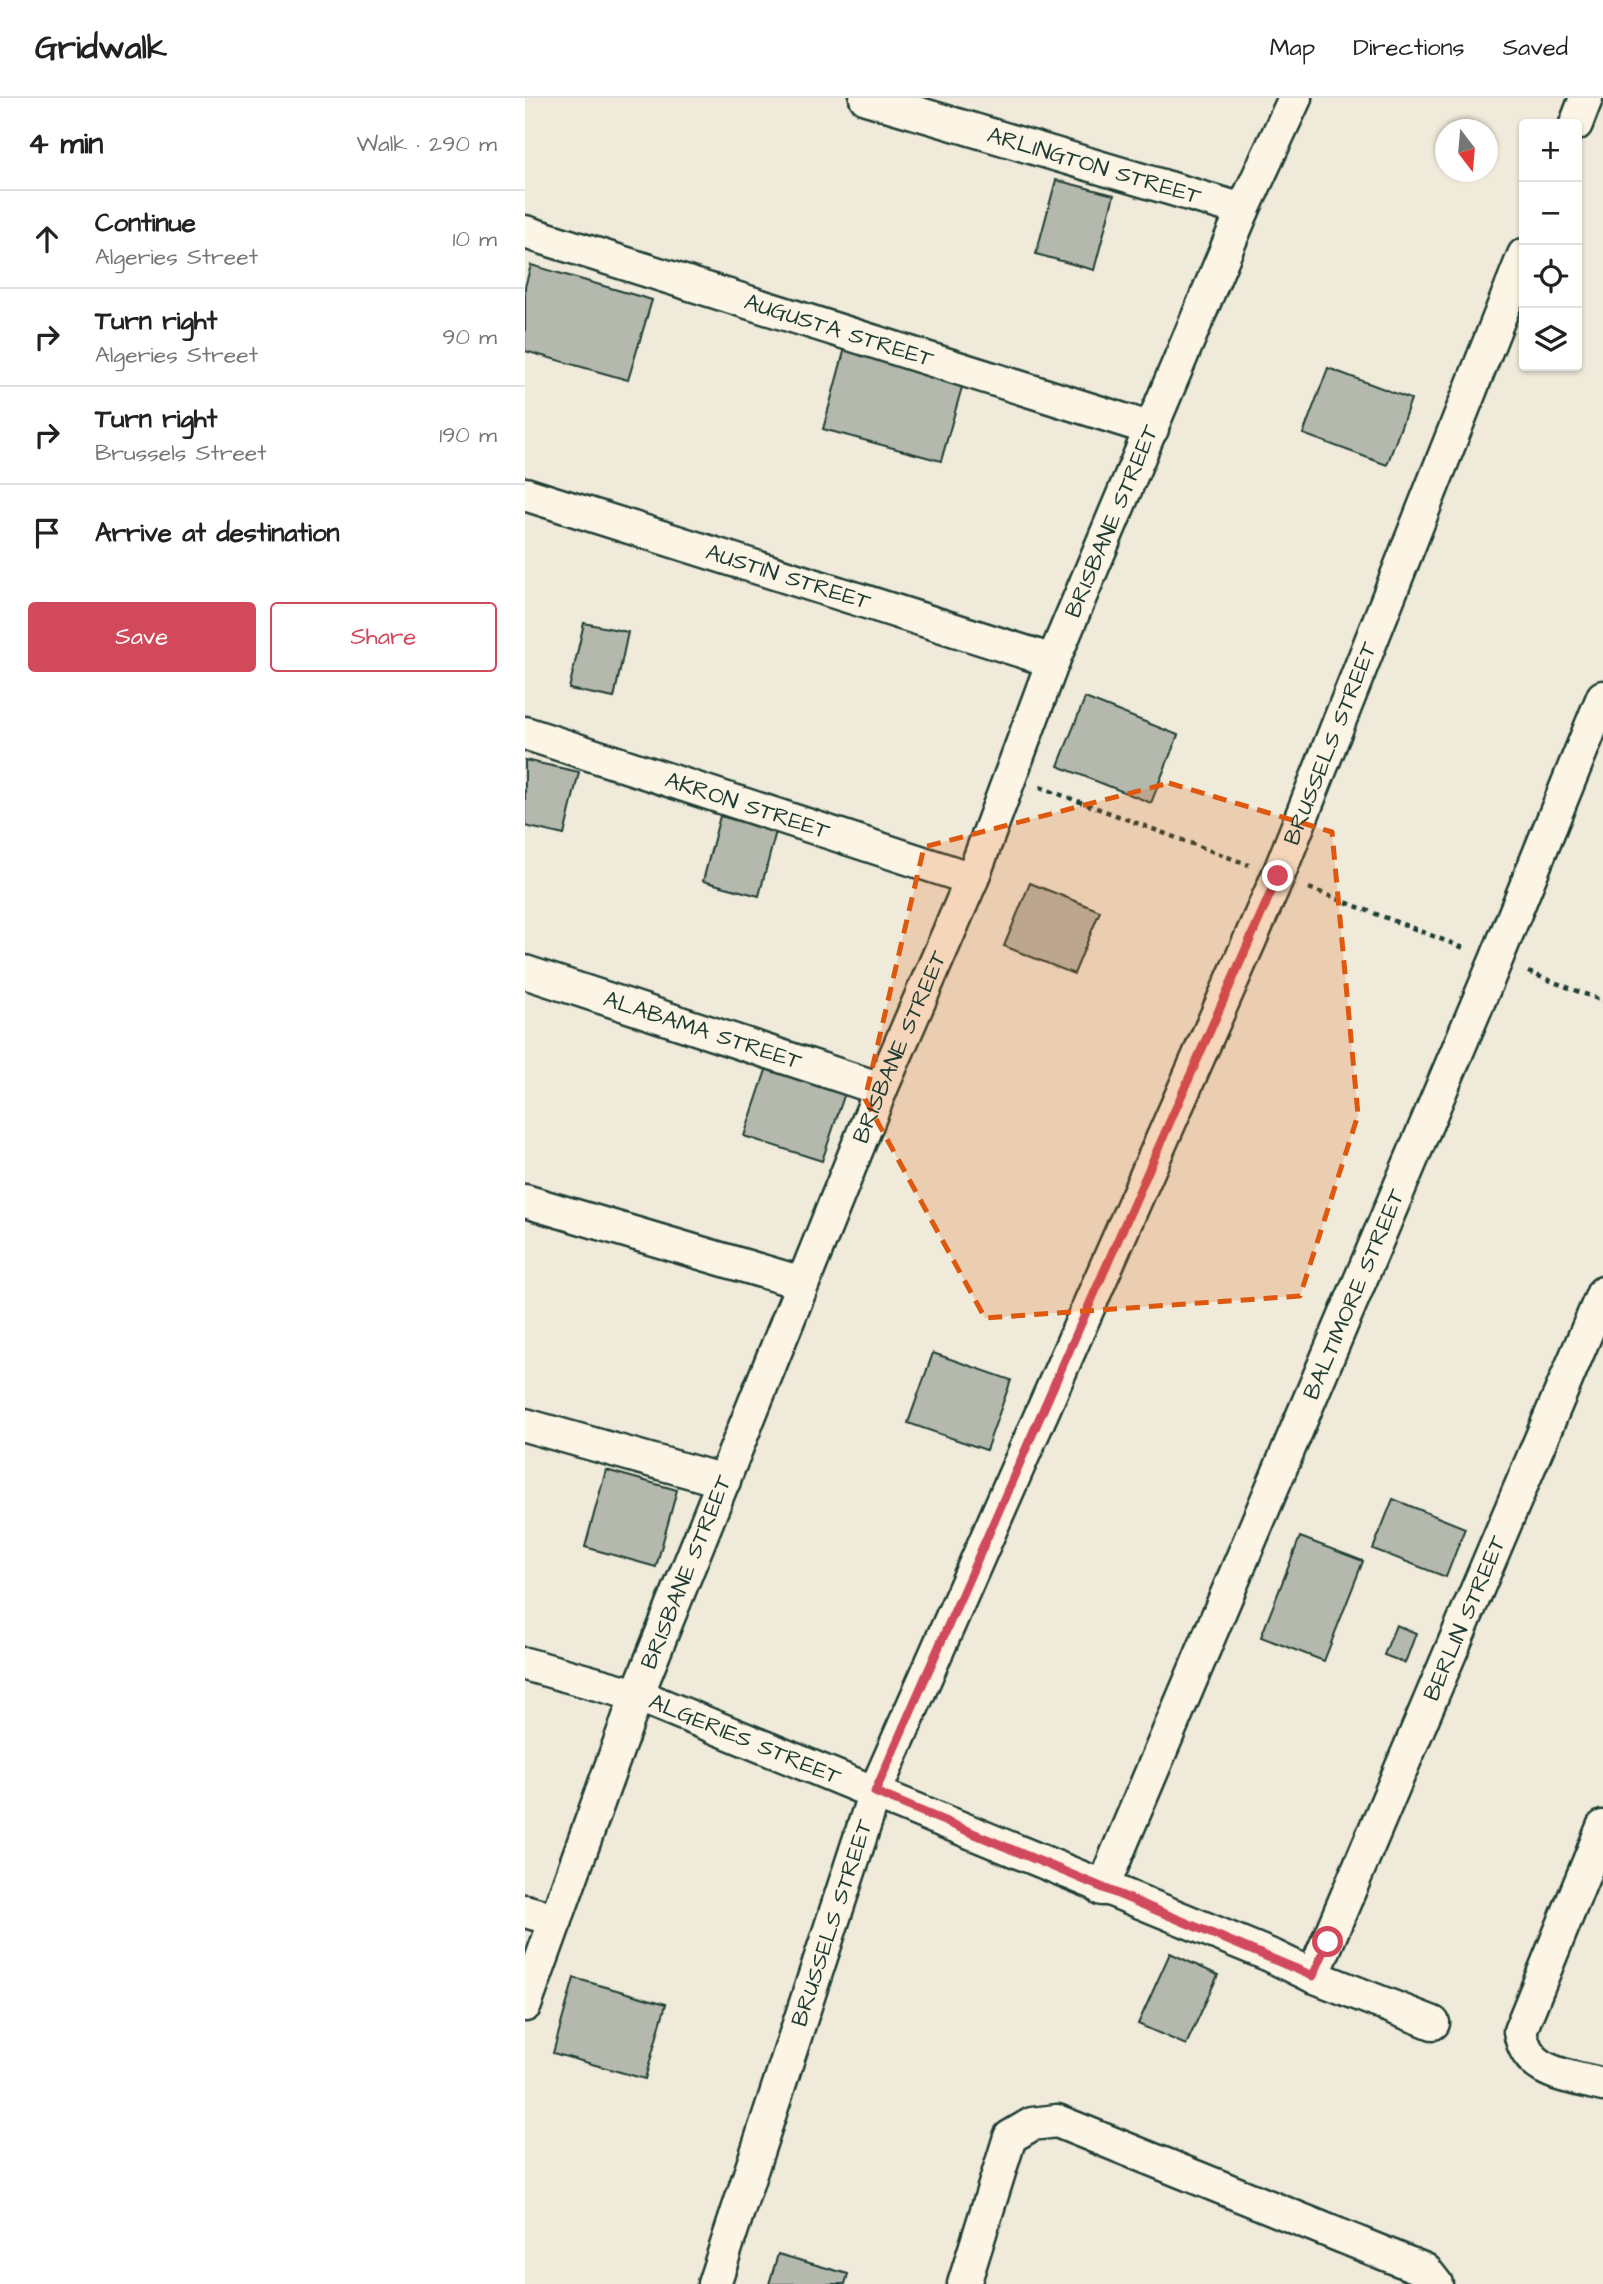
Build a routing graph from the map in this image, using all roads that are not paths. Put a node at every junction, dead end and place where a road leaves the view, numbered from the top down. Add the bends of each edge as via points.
1 (866, 98) edge
2 (1296, 98) edge
3 (1586, 98) edge
4 (1578, 119) edge
5 (1243, 210) junction
6 (525, 232) edge
7 (1519, 268) edge
8 (1152, 429) junction
9 (525, 494) edge
10 (1053, 661) junction
11 (1603, 697) edge
12 (525, 733) edge
13 (972, 879) junction
14 (525, 972) edge
15 (881, 1089) junction
16 (525, 1200) edge
17 (802, 1283) junction
18 (1603, 1293) edge
19 (525, 1425) edge
20 (723, 1482) junction
21 (525, 1664) edge
22 (637, 1695) junction
23 (875, 1792) junction
24 (1603, 1827) edge
25 (1102, 1889) junction
26 (525, 1911) edge
27 (556, 1920) junction
28 (1313, 1976) junction
29 (525, 2005) edge
30 (1433, 2023) dead end
31 (1603, 2085) edge
32 (714, 2284) edge
33 (964, 2284) edge
34 (1436, 2284) edge

1 - 5 street, ARLINGTON STREET
2 - 5 street, BRISBANE STREET
3 - 4 street
5 - 8 street, BRISBANE STREET
6 - 8 street, AUGUSTA STREET
7 - 23 street, BRUSSELS STREET via 1278,876
8 - 10 street, BRISBANE STREET
9 - 10 street, AUSTIN STREET
10 - 13 street, BRISBANE STREET
11 - 25 street, BALTIMORE STREET
12 - 13 street, AKRON STREET
13 - 15 street, BRISBANE STREET
14 - 15 street, ALABAMA STREET
15 - 17 street, BRISBANE STREET
16 - 17 street
17 - 20 street, BRISBANE STREET
18 - 28 street, BERLIN STREET
19 - 20 street
20 - 22 street, BRISBANE STREET
21 - 22 street, ALGERIES STREET
22 - 23 street, ALGERIES STREET
22 - 27 street, BRISBANE STREET
23 - 25 street, ALGERIES STREET
23 - 32 street, BRUSSELS STREET
24 - 31 street via 1520,2031 1523,2049 1539,2067
25 - 28 street, ALGERIES STREET
26 - 27 street
27 - 29 street, BRISBANE STREET
28 - 30 street, ALGERIES STREET
33 - 34 street via 1010,2137 1032,2123 1057,2121 1425,2270

